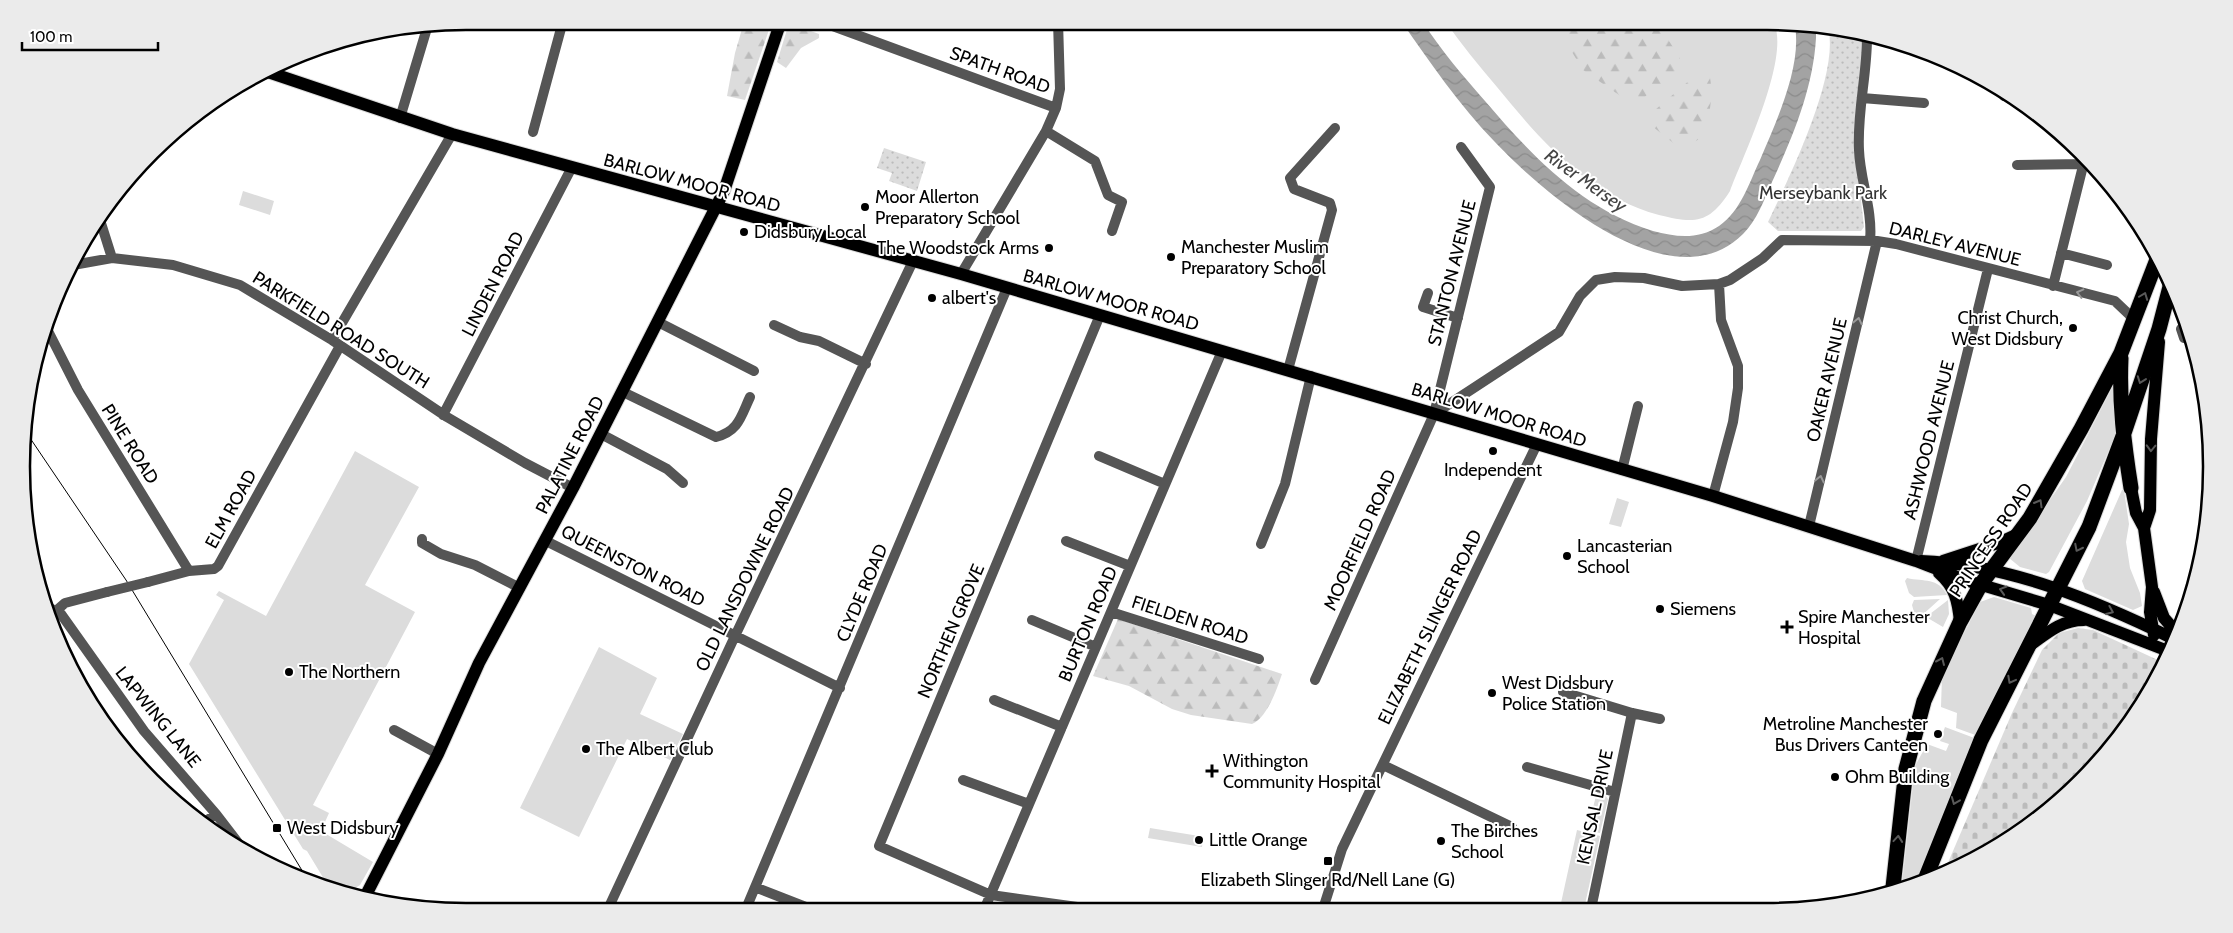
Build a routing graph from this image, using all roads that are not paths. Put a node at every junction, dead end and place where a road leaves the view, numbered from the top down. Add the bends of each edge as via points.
1 (561, 30) edge
2 (778, 30) edge
3 (844, 30) edge
4 (1058, 30) edge
5 (426, 32) edge
6 (1867, 42) edge
7 (275, 74) edge
8 (1862, 98) junction
9 (1924, 104) dead end
10 (1056, 108) junction
11 (400, 118) junction
12 (1335, 128) dead end
13 (1046, 131) junction
14 (533, 132) dead end
15 (452, 134) junction
16 (1461, 147) dead end
17 (2078, 161) edge
18 (2017, 165) dead end
19 (2083, 166) edge
20 (571, 169) junction
21 (716, 206) junction
22 (102, 227) edge
23 (1112, 231) dead end
24 (1874, 241) junction
25 (2061, 253) junction
26 (112, 258) junction
27 (913, 261) junction
28 (80, 264) edge
29 (2107, 265) dead end
30 (2155, 266) edge
31 (1988, 268) junction
32 (961, 274) junction
33 (1719, 284) junction
34 (2053, 286) junction
35 (1007, 288) junction
36 (1428, 293) dead end
37 (2168, 295) edge
38 (1100, 315) junction
39 (1458, 318) junction
40 (2135, 320) junction
41 (658, 322) junction
42 (774, 325) dead end
43 (2159, 329) junction
44 (50, 335) edge
45 (336, 343) junction
46 (1222, 351) junction
47 (2121, 353) junction
48 (866, 364) junction
49 (1288, 370) junction
50 (754, 371) dead end
51 (1311, 376) junction
52 (623, 392) junction
53 (750, 397) dead end
54 (1638, 406) dead end
55 (1434, 414) junction
56 (443, 415) junction
57 (601, 434) junction
58 (2124, 436) junction
59 (1537, 444) junction
60 (1099, 456) dead end
61 (1622, 470) junction
62 (683, 483) dead end
63 (1165, 484) junction
64 (573, 488) junction
65 (2131, 488) joint
66 (1713, 496) junction
67 (1809, 526) junction
68 (2144, 528) junction
69 (2020, 533) junction
70 (422, 539) dead end
71 (546, 541) junction
72 (1066, 541) dead end
73 (1261, 544) dead end
74 (1916, 561) junction
75 (1130, 566) junction
76 (1938, 566) junction
77 (189, 571) junction
78 (1990, 571) junction
79 (1981, 584) junction
80 (518, 587) junction
81 (2057, 588) junction
82 (2152, 588) junction
83 (2049, 605) junction
84 (54, 608) edge
85 (57, 610) junction
86 (1111, 612) junction
87 (1032, 620) dead end
88 (1960, 622) junction
89 (2096, 623) junction
90 (2172, 628) edge
91 (2153, 629) junction
92 (735, 636) junction
93 (2169, 637) edge
94 (1096, 647) junction
95 (2028, 647) junction
96 (2163, 649) edge
97 (1259, 659) dead end
98 (1315, 680) dead end
99 (840, 688) junction
100 (1563, 692) dead end
101 (994, 700) dead end
102 (1632, 713) junction
103 (1660, 719) dead end
104 (1062, 726) junction
105 (394, 730) dead end
106 (438, 754) junction
107 (1383, 765) junction
108 (1527, 767) dead end
109 (963, 780) dead end
110 (1615, 792) junction
111 (1029, 804) junction
112 (216, 814) junction
113 (209, 819) edge
114 (1512, 827) dead end
115 (231, 834) edge
116 (1928, 872) edge
117 (1893, 884) edge
118 (755, 887) junction
119 (368, 892) edge
120 (991, 895) junction
121 (611, 903) edge
122 (748, 903) edge
123 (796, 903) edge
124 (987, 903) edge
125 (1038, 903) edge
126 (1325, 903) edge
127 (1591, 903) edge

1 - 14 street
2 - 21 main road, PALATINE ROAD via 730,178
3 - 10 street, SPATH ROAD
4 - 10 street via 1060,88
5 - 11 street
6 - 8 street, OAKER AVENUE
7 - 11 main road, BARLOW MOOR ROAD
8 - 9 street
8 - 24 street, OAKER AVENUE via 1858,148
10 - 13 street
11 - 15 main road, BARLOW MOOR ROAD
12 - 49 street via 1290,178 1294,190 1330,202 1332,210
13 - 23 street via 1096,161 1108,195 1122,202
13 - 32 street
15 - 20 main road, BARLOW MOOR ROAD
15 - 45 street, ELM ROAD
16 - 39 street, STANTON AVENUE via 1490,187
17 - 18 street
19 - 25 street
20 - 21 main road, BARLOW MOOR ROAD
20 - 56 street, LINDEN ROAD
21 - 27 main road, BARLOW MOOR ROAD
21 - 41 main road, PALATINE ROAD
22 - 26 street
24 - 31 street, DARLEY AVENUE
24 - 33 street, DARLEY AVENUE via 1782,240 1763,258
67 -> 24 street, OAKER AVENUE
25 - 29 street
25 - 34 street
26 - 28 street, PARKFIELD ROAD SOUTH
26 - 45 street, PARKFIELD ROAD SOUTH via 173,265 240,284
27 - 32 main road, BARLOW MOOR ROAD
27 - 48 street, OLD LANSDOWNE ROAD
40 -> 30 highway, PRINCESS ROAD
31 - 34 street, DARLEY AVENUE
31 - 74 street, ASHWOOD AVENUE
32 - 35 main road, BARLOW MOOR ROAD
33 - 55 street, DARLEY AVENUE via 1682,286 1625,277 1596,280 1580,296 1559,332
33 - 66 street via 1721,320 1738,366 1738,388 1733,422
40 -> 34 street, DARLEY AVENUE via 2115,301
35 - 38 main road, BARLOW MOOR ROAD
35 - 99 street, CLYDE ROAD
36 - 39 street via 1424,307
37 - 43 highway
38 - 46 main road, BARLOW MOOR ROAD
38 - 120 street, NORTHEN GROVE via 879,846
39 - 55 street, STANTON AVENUE
40 - 47 highway, PRINCESS ROAD
41 - 50 street
41 - 52 main road, PALATINE ROAD
42 - 48 street via 800,337 819,341
43 -> 58 highway
43 -> 68 main road via 2151,439 2150,510
44 - 77 street, PINE ROAD via 78,390
45 - 56 street, PARKFIELD ROAD SOUTH
45 - 77 street, ELM ROAD via 218,566
46 - 49 main road, BARLOW MOOR ROAD
46 - 63 street, BURTON ROAD
47 - 58 highway via 2119,395
69 -> 47 highway, PRINCESS ROAD via 2065,459
48 - 92 street, OLD LANSDOWNE ROAD
49 - 51 main road, BARLOW MOOR ROAD
51 - 55 main road, BARLOW MOOR ROAD
51 - 73 street via 1285,484
52 - 53 street via 716,437 728,434 737,424
52 - 57 main road, PALATINE ROAD
54 - 61 street
55 - 59 main road, BARLOW MOOR ROAD
55 - 98 street, MOORFIELD ROAD
56 - 64 street, PARKFIELD ROAD SOUTH
57 - 62 street via 667,469
57 - 64 main road, PALATINE ROAD
58 - 65 highway
58 -> 81 highway via 2089,528
59 - 61 main road, BARLOW MOOR ROAD
59 - 107 street, ELIZABETH SLINGER ROAD
60 - 63 street
61 - 66 main road, BARLOW MOOR ROAD
63 - 75 street, BURTON ROAD
64 - 71 main road, PALATINE ROAD
65 - 68 main road via 2136,513
66 - 67 main road, BARLOW MOOR ROAD
67 - 74 main road, BARLOW MOOR ROAD
68 - 82 main road
69 - 76 main road
69 - 78 highway, PRINCESS ROAD
70 - 80 street via 422,543 441,554 475,564
71 - 80 main road, PALATINE ROAD
71 - 92 street, QUEENSTON ROAD
72 - 75 street
74 - 76 main road, BARLOW MOOR ROAD
75 - 86 street, BURTON ROAD
76 - 78 main road, BARLOW MOOR ROAD
76 - 79 main road, BARLOW MOOR ROAD
76 - 88 main road via 1958,599
77 - 85 street, ELM ROAD, bridge via 65,603
78 - 79 highway, PRINCESS ROAD
78 - 81 main road, BARLOW MOOR ROAD
83 -> 79 main road, BARLOW MOOR ROAD
79 - 88 highway, PRINCESS ROAD
80 - 106 main road, PALATINE ROAD
81 - 83 highway
81 -> 91 main road, BARLOW MOOR ROAD
82 - 90 main road via 2164,618
82 - 91 main road via 2150,612
83 - 89 main road, BARLOW MOOR ROAD
83 - 95 highway
84 - 85 street, LAPWING LANE
85 - 112 street, LAPWING LANE via 144,731
86 - 94 street, BURTON ROAD
86 - 97 street, FIELDEN ROAD
87 - 94 street
117 -> 88 highway, PRINCESS ROAD via 1902,792 1917,724
89 - 95 main road via 2083,620 2062,623
89 - 96 main road, BARLOW MOOR ROAD
91 - 93 main road, BARLOW MOOR ROAD
91 - 96 main road
92 - 99 street, QUEENSTON ROAD
92 - 121 street, OLD LANSDOWNE ROAD
94 - 104 street, BURTON ROAD
95 -> 116 highway via 1974,756
99 - 118 street, CLYDE ROAD
100 - 102 street
101 - 104 street
102 - 103 street
102 - 110 street, KENSAL DRIVE
104 - 111 street, BURTON ROAD
105 - 106 street
106 - 119 main road, PALATINE ROAD
107 - 114 street
107 - 126 street, ELIZABETH SLINGER ROAD via 1342,849
108 - 110 street
109 - 111 street
110 - 127 street, KENSAL DRIVE
111 - 120 street, BURTON ROAD
112 - 113 street
112 - 115 street, LAPWING LANE
118 - 122 street, CLYDE ROAD
118 - 123 street
120 - 124 street, BURTON ROAD
120 - 125 street

